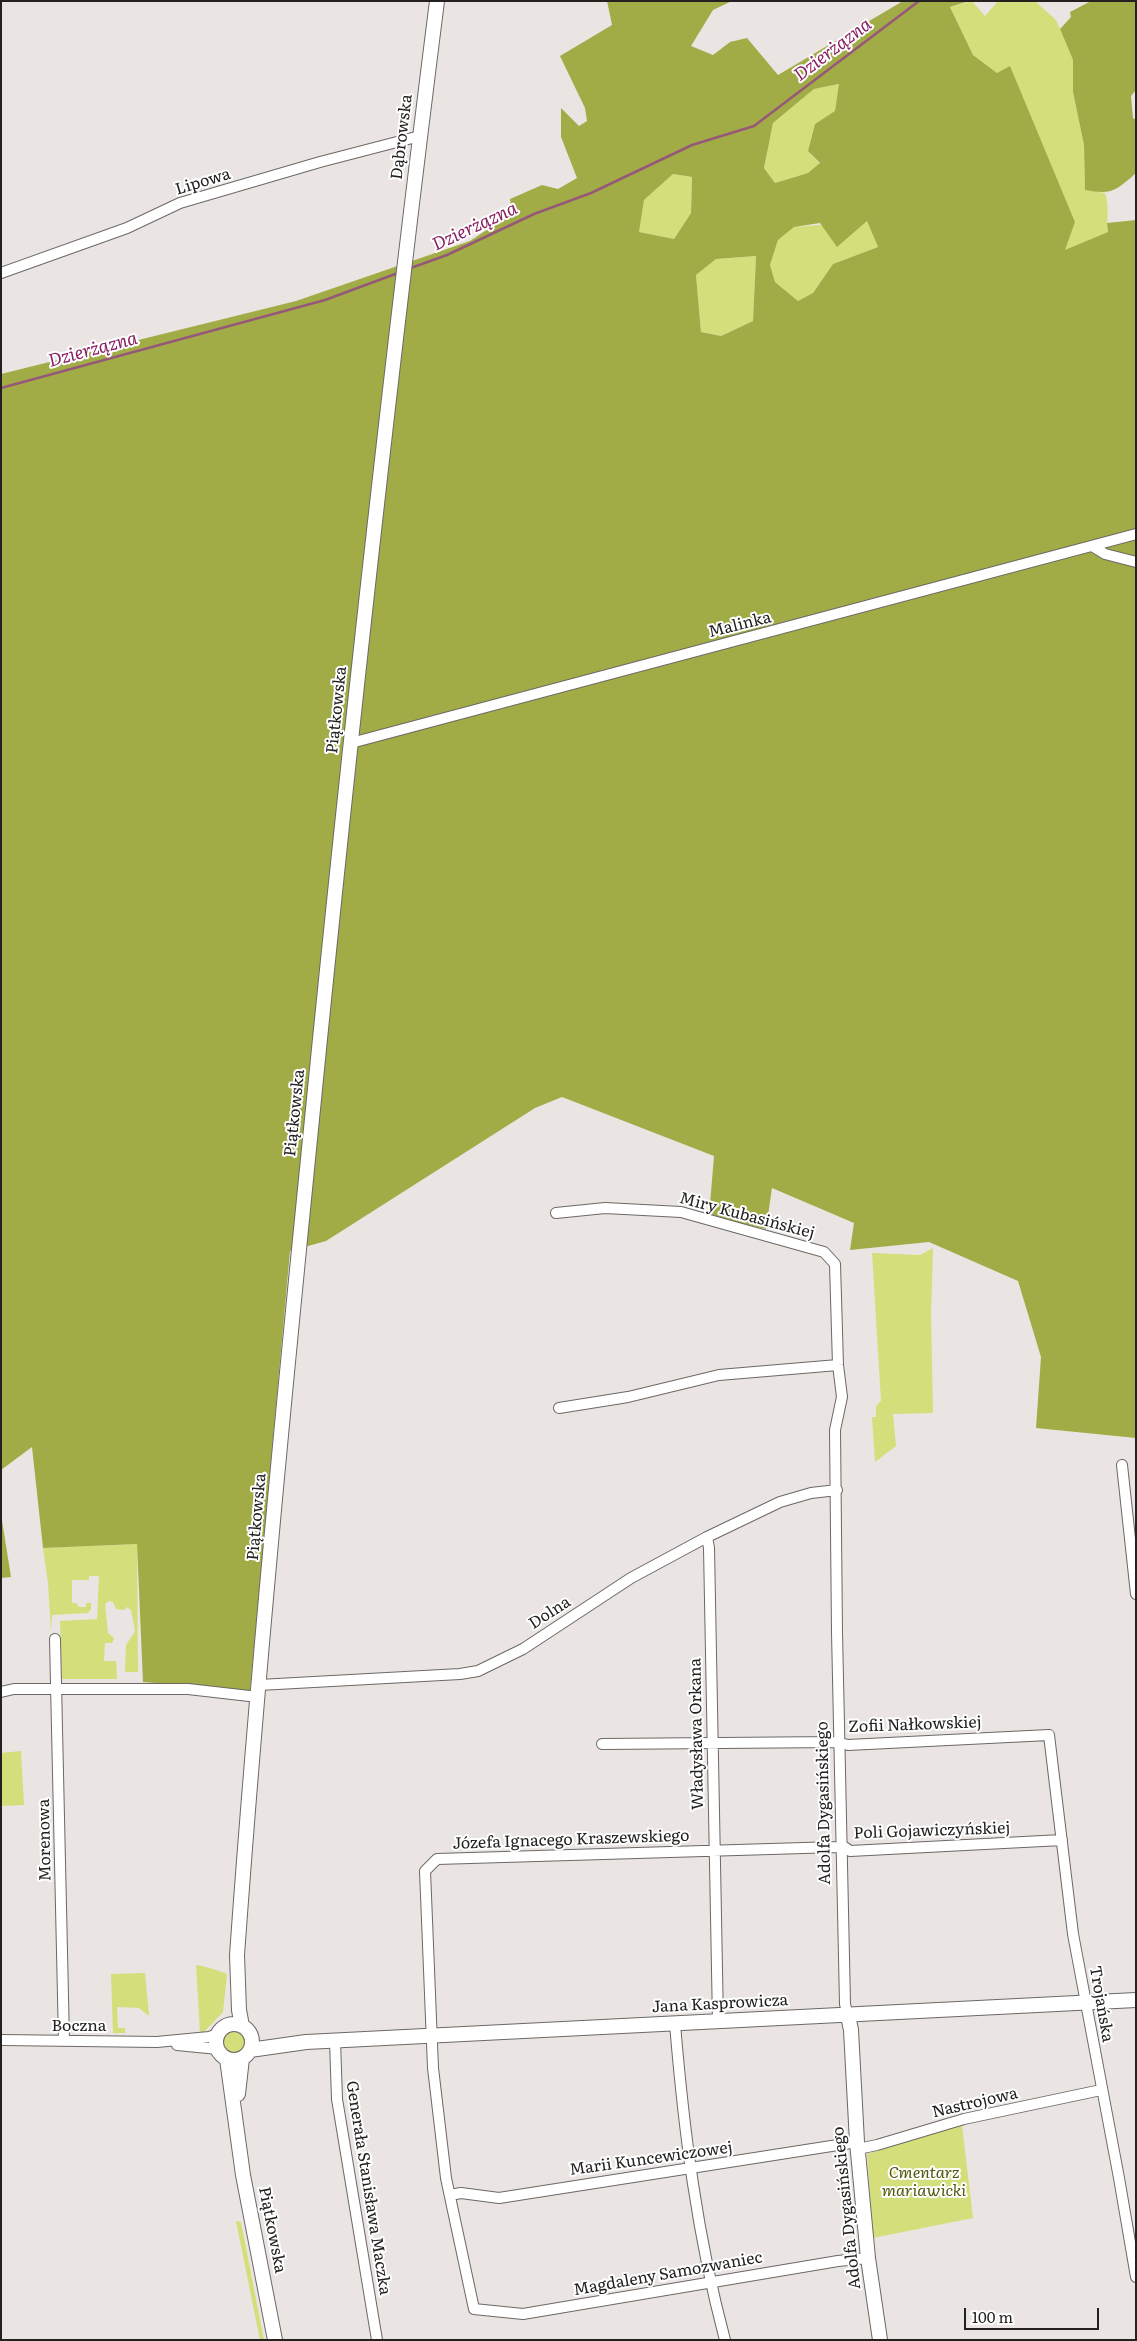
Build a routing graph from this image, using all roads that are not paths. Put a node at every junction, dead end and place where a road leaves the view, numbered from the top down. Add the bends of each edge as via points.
1 (437, 1) edge
2 (420, 136) junction
3 (1, 273) edge
4 (403, 277) joint
5 (1136, 534) edge
6 (1092, 546) junction
7 (1136, 562) edge
8 (351, 743) junction
9 (556, 1213) dead end
10 (835, 1264) joint
11 (838, 1365) junction
12 (559, 1408) dead end
13 (1122, 1465) dead end
14 (837, 1490) junction
15 (707, 1536) junction
16 (1136, 1594) edge
17 (55, 1639) dead end
18 (57, 1688) junction
19 (258, 1691) junction
20 (1, 1692) edge
21 (1050, 1735) joint
22 (841, 1742) junction
23 (712, 1743) junction
24 (602, 1744) dead end
25 (1062, 1840) junction
26 (843, 1846) junction
27 (714, 1849) junction
28 (237, 1955) junction
29 (1136, 2000) edge
30 (1085, 2002) junction
31 (848, 2016) junction
32 (718, 2022) junction
33 (674, 2024) junction
34 (222, 2030) junction
35 (432, 2036) junction
36 (1, 2040) edge
37 (64, 2041) junction
38 (335, 2041) junction
39 (156, 2042) junction
40 (246, 2043) junction
41 (222, 2054) junction
42 (1102, 2090) junction
43 (237, 2127) junction
44 (857, 2145) junction
45 (689, 2169) junction
46 (450, 2195) junction
47 (868, 2258) junction
48 (1136, 2277) edge
49 (710, 2282) junction
50 (474, 2309) joint
51 (275, 2340) edge
52 (377, 2340) edge
53 (725, 2340) edge
54 (880, 2340) edge

1 - 2 main road, Dąbrowska
2 - 3 street, Lipowa via 180,203 127,228
2 - 4 main road, Dąbrowska
4 - 8 main road, Piątkowska
5 - 6 street, Malinka
6 - 7 street via 1105,554
6 - 8 street, Malinka
8 - 19 main road, Piątkowska via 296,1275
9 - 10 street, Miry Kubasińskiej via 605,1208 681,1212 824,1252
10 - 11 street, Adolfa Dygasińskiego
11 - 12 street via 719,1375 628,1397
11 - 14 street, Adolfa Dygasińskiego via 842,1397 835,1430
13 - 16 street
14 - 15 street, Dolna via 780,1502
14 - 22 street, Adolfa Dygasińskiego
15 - 19 street, Dolna via 631,1578 523,1649 478,1672
15 - 23 street, Władysława Orkana
17 - 18 street, Morenowa
18 - 19 street, Dolna
18 - 20 street, Dolna
18 - 37 street, Morenowa
19 - 28 main road, Piątkowska
21 - 22 street, Zofii Nałkowskiej via 848,1745
21 - 25 street, Trojańska
22 - 23 street, Zofii Nałkowskiej
22 - 26 street, Adolfa Dygasińskiego
23 - 24 street, Zofii Nałkowskiej
23 - 27 street, Władysława Orkana
25 - 26 street, Poli Gojawiczyńskiej via 850,1851
25 - 30 street, Trojańska
26 - 27 street, Poli Gojawiczyńskiej
26 - 31 street, Adolfa Dygasińskiego via 845,2004
27 - 32 street, Władysława Orkana
27 - 35 street, Józefa Ignacego Kraszewskiego via 437,1860 425,1871
28 - 34 main road, Piątkowska
28 - 40 main road, Piątkowska via 239,2010
29 - 30 main road, Jana Kasprowicza
30 - 31 main road, Jana Kasprowicza
30 - 42 street, Trojańska
31 - 32 main road, Jana Kasprowicza
31 - 44 main road, Adolfa Dygasińskiego
32 - 33 main road, Jana Kasprowicza
33 - 35 main road, Jana Kasprowicza
33 - 45 street
34 - 39 street, Boczna via 209,2037
34 - 40 main road
34 - 41 main road, Piątkowska
35 - 38 main road, Jana Kasprowicza
35 - 46 street, Józefa Ignacego Kraszewskiego via 433,2068
36 - 37 street, Boczna
37 - 39 street, Boczna
38 - 40 main road, Jana Kasprowicza
38 - 52 street, Generała Stanisława Maczka via 337,2099
39 - 41 street, Boczna
40 - 41 main road
40 - 43 main road, Piątkowska via 239,2074
41 - 43 main road, Piątkowska
42 - 44 street, Nastrojowa via 964,2119 877,2145
42 - 48 street, Trojańska
43 - 51 main road, Piątkowska via 246,2192
44 - 45 street, Marii Kuncewiczowej
44 - 47 main road, Adolfa Dygasińskiego
45 - 46 street, Marii Kuncewiczowej via 499,2198 461,2193
45 - 49 street
46 - 50 street, Józefa Ignacego Kraszewskiego
47 - 49 street, Magdaleny Samozwaniec
47 - 54 main road, Adolfa Dygasińskiego
49 - 50 street, Magdaleny Samozwaniec via 523,2314
49 - 53 street

